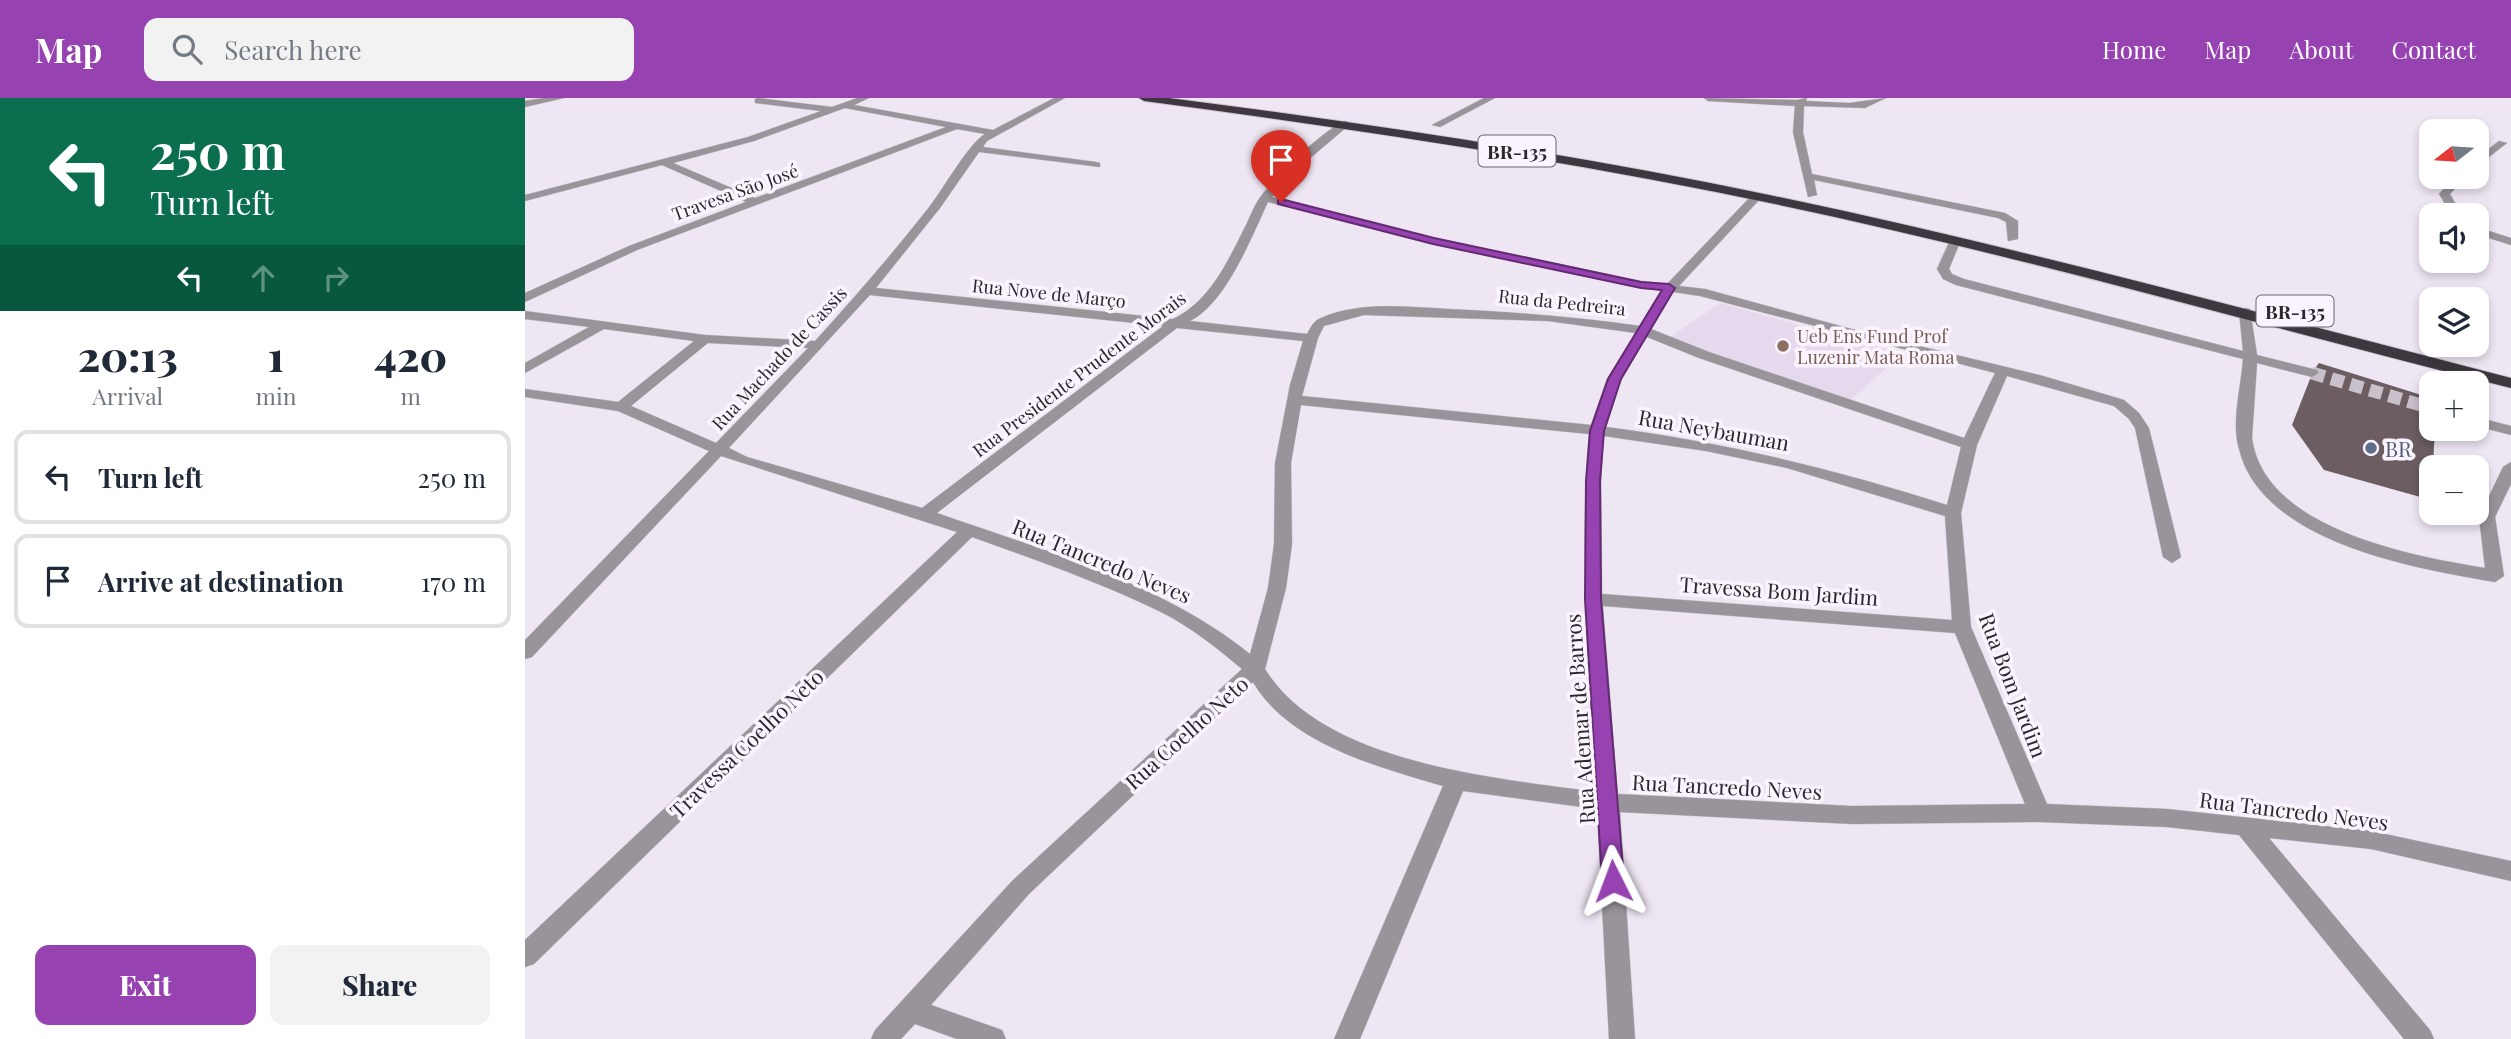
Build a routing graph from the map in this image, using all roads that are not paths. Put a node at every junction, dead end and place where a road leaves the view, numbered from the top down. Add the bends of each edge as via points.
1 (560, 98) edge
2 (865, 98) edge
3 (1061, 98) edge
4 (1144, 98) edge
5 (1491, 98) edge
6 (1708, 98) edge
7 (1882, 98) edge
8 (1744, 99) edge
9 (758, 100) dead end
10 (1801, 101) edge
11 (525, 104) edge
12 (841, 108) junction
13 (1423, 122) dead end
14 (1345, 124) junction
15 (1437, 124) junction
16 (960, 125) junction
17 (1457, 128) dead end
18 (993, 133) junction
19 (1513, 138) dead end
20 (2502, 143) dead end
21 (976, 149) junction
22 (2489, 154) edge
23 (663, 162) junction
24 (1096, 165) dead end
25 (1809, 177) junction
26 (1756, 196) junction
27 (1821, 196) junction
28 (525, 198) edge
29 (1265, 198) junction
30 (755, 202) junction
31 (2489, 234) edge
32 (2012, 239) junction
33 (1955, 240) junction
34 (2511, 242) edge
35 (1669, 288) junction
36 (867, 291) junction
37 (525, 298) edge
38 (2245, 312) junction
39 (525, 315) edge
40 (1174, 324) junction
41 (601, 326) junction
42 (1642, 330) junction
43 (1311, 338) junction
44 (705, 339) junction
45 (819, 345) junction
46 (2251, 357) junction
47 (2511, 368) edge
48 (525, 369) edge
49 (2003, 370) junction
50 (2312, 373) tunnel mouth
51 (2511, 383) edge
52 (525, 393) edge
53 (1295, 400) junction
54 (621, 407) junction
55 (2489, 425) edge
56 (1597, 431) junction
57 (2511, 431) edge
58 (1969, 445) junction
59 (717, 451) junction
60 (2511, 467) edge
61 (1953, 513) junction
62 (925, 514) junction
63 (968, 531) junction
64 (2172, 557) dead end
65 (2503, 577) edge
66 (1593, 599) junction
67 (1962, 627) junction
68 (525, 652) edge
69 (1255, 668) junction
70 (1456, 781) junction
71 (1608, 802) junction
72 (2040, 813) junction
73 (2245, 826) junction
74 (2511, 871) edge
75 (525, 956) edge
76 (910, 1010) junction
77 (884, 1039) edge
78 (993, 1039) edge
79 (1347, 1039) edge
80 (1622, 1039) edge
81 (2421, 1039) edge

1 - 11 street
2 - 12 street
3 - 18 street, Rua Machado de Cassis
4 - 14 highway, BR-135
5 - 15 street
6 - 8 street
7 - 10 street via 1849,106
8 - 10 street
9 - 12 street
10 - 25 street via 1796,114
12 - 16 street
12 - 23 street via 751,139
13 - 15 highway, BR-135
14 - 26 highway, BR-135 via 1590,163
14 - 29 street, Rua Presidente Prudente Morais
15 - 17 highway, BR-135
16 - 18 street
16 - 30 street, Travesa São José
18 - 21 street, Rua Machado de Cassis
19 - 27 highway, BR-135
20 - 22 street
21 - 24 street
21 - 36 street, Rua Machado de Cassis
23 - 28 street
23 - 30 street
25 - 27 street
25 - 32 street via 2001,215 2012,221
26 - 33 highway, BR-135
26 - 35 street, Rua Ademar de Barros
27 - 32 highway, BR-135
29 - 35 street via 1433,241
29 - 40 street, Rua Presidente Prudente Morais via 1237,256 1208,300
30 - 37 street, Travesa São José via 633,248
31 - 34 street
32 - 47 highway, BR-135
33 - 38 highway, BR-135
33 - 46 street via 1943,269 1960,282
35 - 42 street, Rua Ademar de Barros
35 - 49 street via 1701,292
36 - 40 street, Rua Nove de Março
36 - 45 street, Rua Machado de Cassis
38 - 46 street
38 - 51 highway, BR-135
39 - 41 street
40 - 43 street, Rua Nove de Março
40 - 62 street, Rua Presidente Prudente Morais
41 - 44 street
41 - 48 street
42 - 43 street, Rua da Pedreira via 1548,317 1378,310 1333,317 1319,324
42 - 56 street, Rua Ademar de Barros via 1614,379
42 - 58 street, Rua da Pedreira
43 - 53 street, Rua Coelho Neto
44 - 45 street
44 - 54 street
45 - 59 street, Rua Machado de Cassis
46 - 50 street
46 - 65 street via 2243,416 2246,452 2252,470 2270,492 2303,519 2335,534 2431,566
49 - 58 street, Rua Bom Jardim
49 - 64 street via 2106,398 2134,415 2142,428
52 - 54 street, Rua Tancredo Neves
53 - 56 street, Rua Neybauman
53 - 69 street, Rua Coelho Neto via 1283,463 1283,544 1277,588
54 - 59 street, Rua Tancredo Neves
55 - 57 street
56 - 61 street, Rua Neybauman via 1764,457
56 - 66 street, Rua Ademar de Barros
58 - 61 street, Rua Bom Jardim
59 - 62 street, Rua Tancredo Neves
59 - 68 street, Rua Machado de Cassis
60 - 65 street via 2487,517
61 - 67 street, Rua Bom Jardim
62 - 63 street, Rua Tancredo Neves
63 - 69 street, Rua Tancredo Neves via 1170,609 1216,636
63 - 75 street, Travessa Coelho Neto
66 - 67 street, Travessa Bom Jardim
66 - 71 street, Rua Ademar de Barros
67 - 72 street, Rua Bom Jardim
69 - 70 street, Rua Tancredo Neves via 1284,706 1331,738 1378,758
69 - 76 street, Rua Coelho Neto via 1021,887
70 - 71 street, Rua Tancredo Neves
70 - 79 street
71 - 72 street, Rua Tancredo Neves via 1852,816
71 - 80 street, Rua Ademar de Barros
72 - 73 street, Rua Tancredo Neves
73 - 74 street, Rua Tancredo Neves via 2371,840
73 - 81 street
76 - 77 street, Rua Coelho Neto
76 - 78 street

